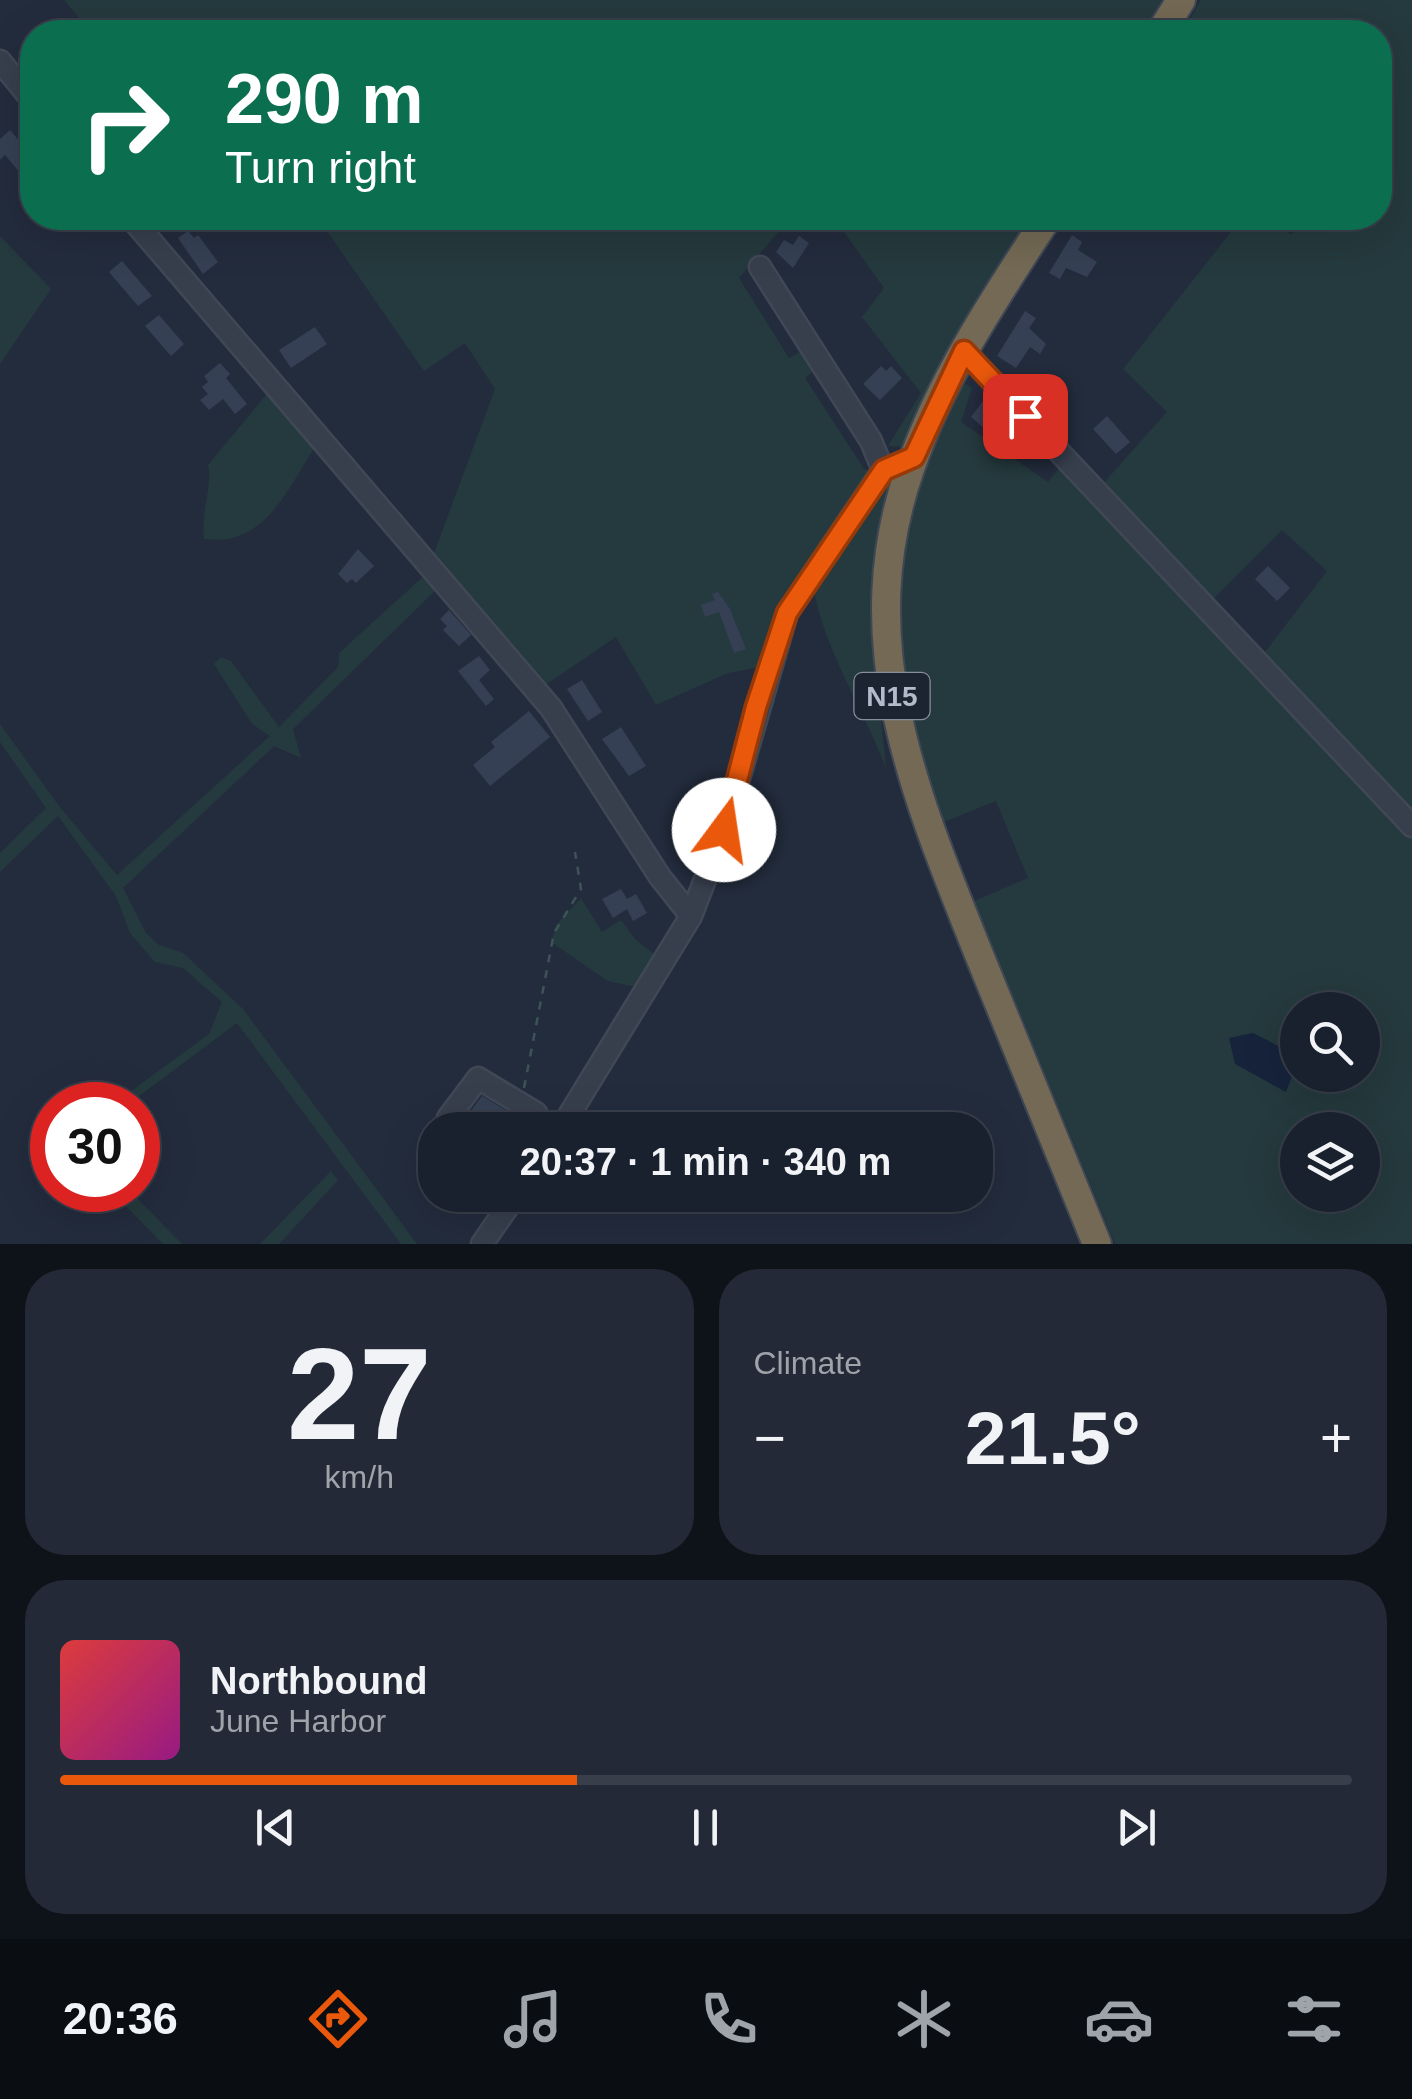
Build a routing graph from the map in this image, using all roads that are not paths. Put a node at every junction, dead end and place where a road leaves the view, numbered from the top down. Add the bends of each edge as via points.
1 (0, 61) edge
2 (20, 85) edge
3 (141, 230) edge
4 (1040, 230) edge
5 (760, 267) dead end
6 (964, 351) junction
7 (914, 457) junction
8 (884, 470) junction
9 (1412, 826) edge
10 (691, 916) junction
11 (452, 1112) edge
12 (535, 1112) edge
13 (571, 1112) edge
14 (504, 1212) edge
15 (482, 1244) edge
16 (1097, 1244) edge

1 - 2 street
3 - 10 street via 551,708
4 - 6 highway, N15
5 - 8 street
6 - 7 highway, N15
6 - 9 street
7 - 8 street
7 - 16 highway, N15 via 898,508 886,621 889,681 904,755
8 - 10 street via 787,613 724,830
10 - 13 street
11 - 12 street via 478,1078
14 - 15 street

